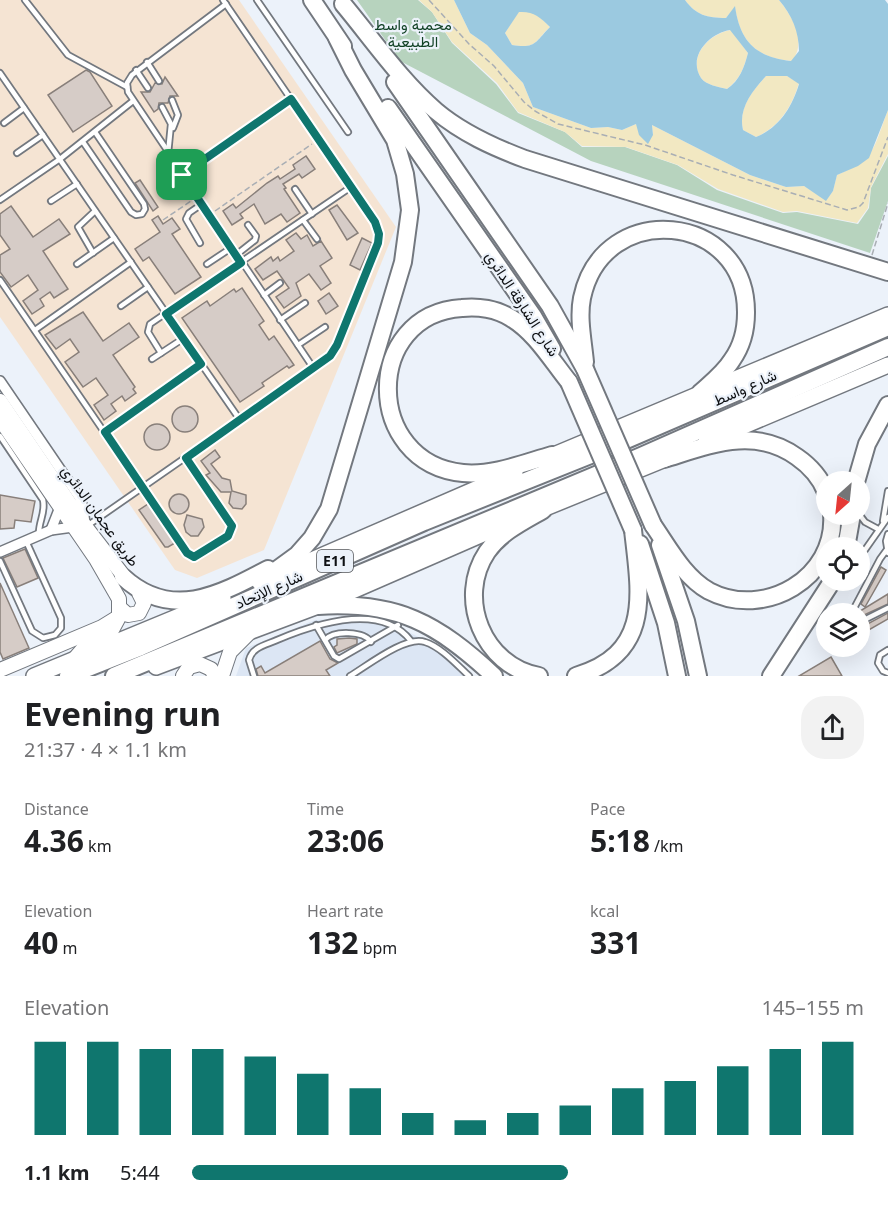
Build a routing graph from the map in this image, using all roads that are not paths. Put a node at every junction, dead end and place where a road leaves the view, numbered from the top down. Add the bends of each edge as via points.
1 (25, 0) edge
2 (257, 0) edge
3 (312, 0) edge
4 (224, 2) edge
5 (342, 2) edge
6 (337, 38) junction
7 (147, 63) junction
8 (136, 70) junction
9 (0, 73) edge
10 (159, 81) dead end
11 (6, 82) junction
12 (0, 86) edge
13 (127, 87) junction
14 (148, 88) dead end
15 (291, 99) junction
16 (172, 100) dead end
17 (133, 101) junction
18 (162, 107) dead end
19 (24, 108) junction
20 (4, 123) dead end
21 (172, 131) junction
22 (95, 132) junction
23 (348, 132) dead end
24 (43, 135) junction
25 (82, 142) junction
26 (17, 153) dead end
27 (168, 154) junction
28 (60, 159) junction
29 (182, 175) junction
30 (77, 184) junction
31 (351, 187) junction
32 (295, 189) dead end
33 (0, 200) edge
34 (51, 201) dead end
35 (202, 204) junction
36 (95, 211) junction
37 (312, 214) junction
38 (303, 220) junction
39 (248, 225) dead end
40 (114, 237) junction
41 (317, 239) dead end
42 (200, 243) dead end
43 (231, 248) junction
44 (93, 253) junction
45 (236, 255) junction
46 (131, 262) junction
47 (241, 263) junction
48 (77, 264) dead end
49 (207, 264) dead end
50 (888, 272) edge
51 (0, 280) edge
52 (280, 283) dead end
53 (148, 287) junction
54 (264, 295) junction
55 (305, 303) dead end
56 (121, 306) dead end
57 (166, 314) junction
58 (888, 315) edge
59 (280, 320) junction
60 (325, 327) dead end
61 (888, 327) edge
62 (34, 330) junction
63 (184, 338) junction
64 (298, 345) junction
65 (888, 347) edge
66 (161, 353) junction
67 (152, 359) dead end
68 (201, 364) junction
69 (888, 365) edge
70 (314, 369) junction
71 (585, 369) junction
72 (0, 381) edge
73 (569, 382) junction
74 (700, 393) junction
75 (0, 401) edge
76 (888, 405) edge
77 (0, 419) edge
78 (240, 420) junction
79 (105, 432) junction
80 (0, 436) edge
81 (7, 446) junction
82 (0, 450) edge
83 (603, 450) joint
84 (552, 455) junction
85 (186, 458) junction
86 (664, 459) junction
87 (340, 465) junction
88 (606, 471) joint
89 (859, 471) edge
90 (816, 474) edge
91 (143, 487) junction
92 (888, 491) edge
93 (60, 507) junction
94 (543, 510) junction
95 (888, 517) edge
96 (870, 524) edge
97 (653, 525) junction
98 (832, 525) edge
99 (81, 527) junction
100 (879, 529) junction
101 (51, 530) junction
102 (633, 530) junction
103 (888, 534) edge
104 (39, 535) junction
105 (26, 541) junction
106 (870, 542) edge
107 (888, 550) edge
108 (0, 552) edge
109 (0, 561) edge
110 (123, 577) junction
111 (260, 582) junction
112 (826, 591) edge
113 (829, 591) edge
114 (139, 593) junction
115 (823, 596) junction
116 (857, 603) edge
117 (318, 606) junction
118 (202, 607) junction
119 (888, 608) edge
120 (120, 610) junction
121 (870, 617) edge
122 (397, 620) junction
123 (379, 622) junction
124 (316, 625) junction
125 (252, 630) junction
126 (383, 635) junction
127 (325, 640) junction
128 (411, 640) junction
129 (371, 642) junction
130 (888, 650) edge
131 (71, 668) edge
132 (0, 670) edge
133 (888, 673) edge
134 (34, 676) edge
135 (114, 676) edge
136 (133, 676) edge
137 (183, 676) edge
138 (215, 676) edge
139 (222, 676) edge
140 (255, 676) edge
141 (350, 676) edge
142 (469, 676) edge
143 (494, 676) edge
144 (539, 676) edge
145 (576, 676) edge
146 (677, 676) edge
147 (698, 676) edge
148 (771, 676) edge

1 - 13 lane via 68,55
2 - 23 lane
3 - 6 highway, شارع الشارقة الدائري
4 - 7 lane
4 - 15 lane
5 - 50 highway via 416,92 436,111 483,141 525,159
5 - 71 highway, شارع الشارقة الدائري via 550,306
6 - 73 highway, شارع الشارقة الدائري via 529,310
6 - 87 highway via 394,140 405,174 410,210 403,262
7 - 8 lane
7 - 10 lane
8 - 13 lane
8 - 14 lane
9 - 11 lane
11 - 12 lane
11 - 19 lane
13 - 17 lane
15 - 29 lane
15 - 31 lane
16 - 21 lane via 178,115
17 - 22 lane
17 - 27 lane
18 - 21 lane
19 - 20 lane
19 - 24 lane
21 - 27 lane
22 - 25 lane
22 - 25 lane via 144,204 142,214 132,212
24 - 26 lane
24 - 28 lane
25 - 28 lane
27 - 29 lane
28 - 30 lane
28 - 33 lane
29 - 35 lane
30 - 34 lane
30 - 36 lane
31 - 37 lane
31 - 70 lane via 377,225 378,243 335,349
32 - 37 lane
35 - 42 lane via 186,219
35 - 43 lane
36 - 40 lane
36 - 44 lane via 77,229
37 - 38 lane
38 - 41 lane
38 - 47 lane
39 - 45 lane via 255,240
40 - 44 lane
40 - 46 lane
43 - 45 lane
43 - 49 lane
44 - 48 lane
45 - 47 lane
46 - 53 lane
46 - 62 lane
47 - 54 lane
47 - 57 lane
51 - 62 lane
52 - 54 lane
53 - 56 lane
53 - 57 lane
54 - 59 lane
55 - 59 lane
57 - 63 lane
57 - 66 lane via 147,328
58 - 74 main road
59 - 64 lane
60 - 64 lane
61 - 83 highway, شارع واسط / E11
62 - 79 lane
63 - 66 lane
63 - 68 lane
64 - 70 lane
65 - 88 highway, شارع واسط / E11
66 - 67 lane
68 - 78 lane
68 - 79 lane
69 - 86 main road
70 - 78 lane
71 - 74 highway via 582,300 595,266 621,240 636,233 670,228 689,232 724,253 735,268 746,304 739,348 724,370
71 - 97 highway, شارع الشارقة الدائري, bridge
72 - 99 street via 79,497 83,507
73 - 84 highway via 533,338 510,318 472,307 453,308 418,324 394,353 389,370 388,404 393,422 409,447 433,465 476,473
73 - 102 highway, شارع الشارقة الدائري, bridge
74 - 84 main road
75 - 99 main road, طريق عجمان الدائري
76 - 89 highway via 867,444
77 - 93 main road, طريق عجمان الدائري
78 - 85 lane
79 - 91 lane
80 - 81 lane
81 - 82 lane
81 - 104 lane via 43,500
83 - 131 highway, شارع الإتحاد / E11 via 424,522 173,633
84 - 111 main road
85 - 91 lane
85 - 91 lane via 231,523 228,536 198,555 189,555
86 - 90 highway via 728,440 758,440 789,451
86 - 94 main road
87 - 110 highway via 310,530 274,567 209,596 177,602 153,597
87 - 111 highway via 329,509 312,538 288,564
88 - 135 highway, شارع الإتحاد / E11
91 - 99 lane
92 - 100 lane
93 - 99 main road, طريق عجمان الدائري
93 - 101 street
94 - 117 main road
94 - 144 highway via 502,535 488,551 475,579 473,595 479,625 495,651 518,669
95 - 100 lane
96 - 100 lane
97 - 98 highway via 690,576 709,591 741,600 760,600 796,587 811,574 823,558
97 - 147 highway, شارع الشارقة الدائري via 686,621
99 - 101 street
99 - 110 main road, طريق عجمان الدائري
99 - 120 main road, طريق عجمان الدائري via 117,594
100 - 106 lane
101 - 104 street
102 - 145 highway via 640,595 631,632 609,660
102 - 146 highway, شارع الشارقة الدائري via 648,563
103 - 107 lane
104 - 105 street
105 - 108 street
105 - 109 lane via 62,618 56,635 43,638 32,631
107 - 116 lane
110 - 114 main road, طريق عجمان الدائري
111 - 118 main road
112 - 115 highway
113 - 115 lane
114 - 118 main road, طريق عجمان الدائري via 162,604
114 - 120 main road via 144,603 139,613 128,615
115 - 148 highway
117 - 122 highway via 360,606
117 - 125 main road
118 - 131 main road
119 - 121 lane
120 - 131 main road via 109,634 82,650
120 - 132 main road via 106,626
122 - 123 lane
122 - 126 lane
122 - 128 lane
122 - 143 highway via 435,629 455,641
123 - 124 lane via 349,620
123 - 126 lane
124 - 127 lane
124 - 140 lane via 255,650 249,660
125 - 136 main road
125 - 139 main road via 231,652
126 - 129 lane
127 - 129 lane via 333,634 362,635
127 - 129 lane via 339,659
128 - 141 lane
128 - 142 lane via 430,644
130 - 133 lane via 880,655 878,663
131 - 134 main road
137 - 138 main road via 189,667 200,664

